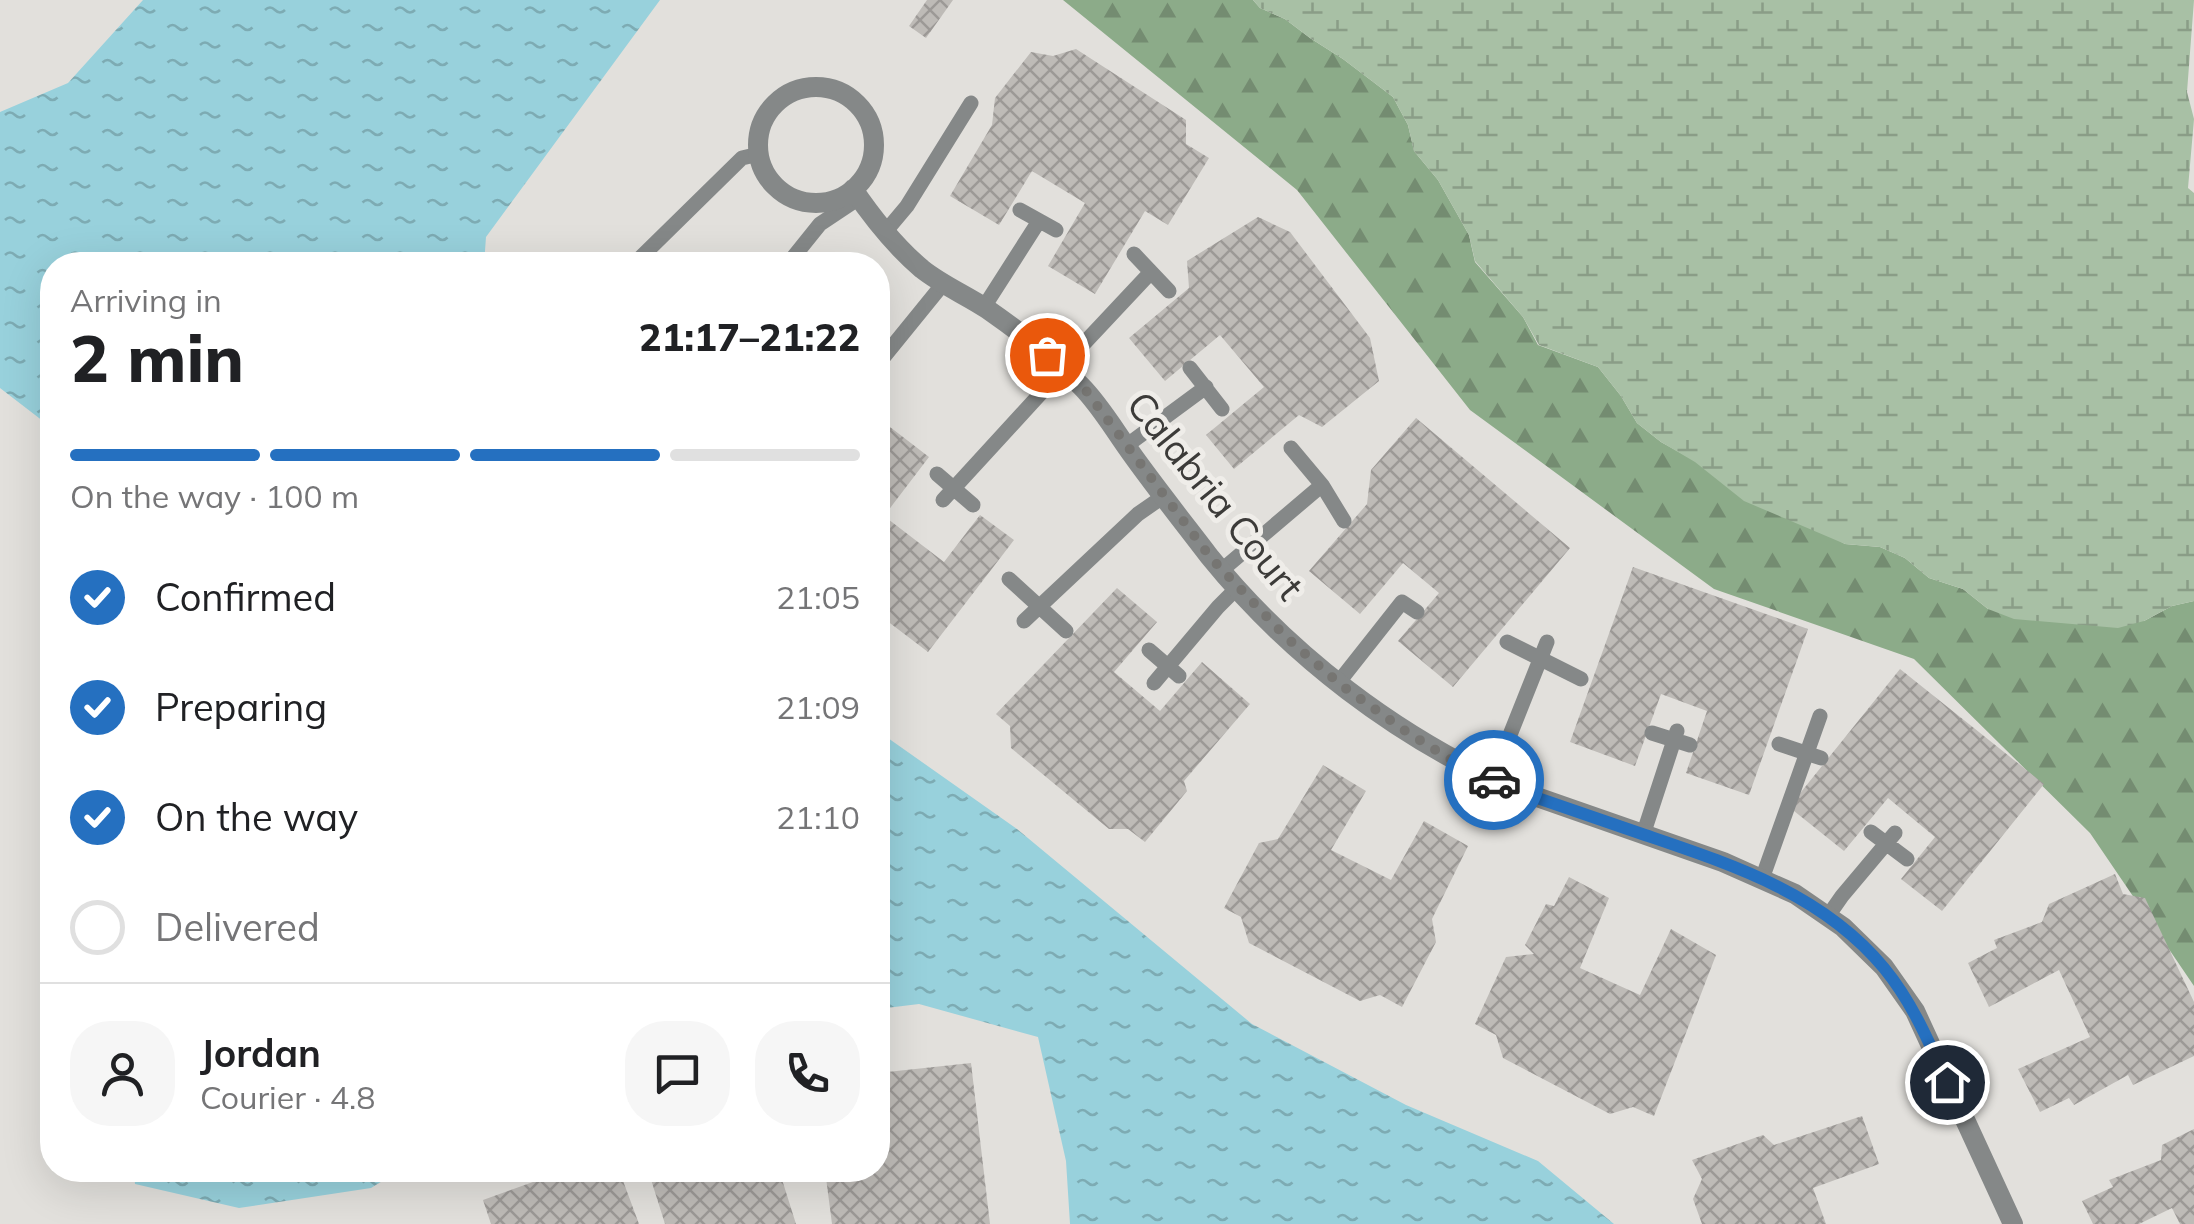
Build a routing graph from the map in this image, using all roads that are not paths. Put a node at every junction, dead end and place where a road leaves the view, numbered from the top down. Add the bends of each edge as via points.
1 (971, 103) dead end
2 (759, 154) junction
3 (856, 193) junction
4 (1020, 210) dead end
5 (1040, 221) junction
6 (1056, 230) dead end
7 (886, 231) junction
8 (646, 252) edge
9 (797, 252) edge
10 (1134, 254) dead end
11 (1151, 272) junction
12 (943, 284) junction
13 (1169, 291) dead end
14 (984, 308) junction
15 (890, 349) edge
16 (1190, 368) dead end
17 (1063, 369) junction
18 (1206, 386) junction
19 (1222, 409) dead end
20 (1126, 446) junction
21 (1291, 448) dead end
22 (936, 474) dead end
23 (1322, 485) junction
24 (948, 494) junction
25 (1164, 496) junction
26 (973, 505) dead end
27 (1344, 521) dead end
28 (1222, 570) junction
29 (1009, 579) dead end
30 (1238, 588) junction
31 (1388, 590) dead end
32 (1402, 602) junction
33 (1040, 606) junction
34 (1417, 612) dead end
35 (1024, 621) dead end
36 (1066, 631) dead end
37 (1506, 642) dead end
38 (1547, 642) dead end
39 (1149, 650) dead end
40 (1541, 660) junction
41 (1173, 671) junction
42 (1581, 680) dead end
43 (1338, 682) junction
44 (1154, 683) dead end
45 (1820, 716) dead end
46 (1652, 732) dead end
47 (1779, 744) dead end
48 (1814, 756) junction
49 (1492, 780) junction
50 (1872, 832) dead end
51 (1643, 835) junction
52 (1891, 838) junction
53 (1907, 859) dead end
54 (1762, 879) junction
55 (1828, 916) junction
56 (2013, 1224) edge

1 - 7 lane
2 - 3 street via 771,182 804,202
2 - 3 street via 759,130 779,100 795,90 831,88 863,110 872,128 870,167
2 - 8 lane via 742,158
3 - 7 street, Calabria Court
3 - 9 lane
4 - 5 lane
5 - 6 lane
5 - 14 lane
7 - 12 street, Calabria Court
10 - 11 lane
11 - 13 lane
11 - 17 lane
12 - 14 street, Calabria Court
12 - 15 lane
14 - 17 street, Calabria Court
16 - 18 lane
17 - 20 street, Calabria Court
17 - 24 lane
18 - 19 lane
18 - 20 lane
20 - 25 street, Calabria Court
21 - 23 lane
22 - 24 lane
23 - 27 lane
23 - 28 lane
24 - 26 lane
25 - 28 street, Calabria Court
25 - 33 lane
28 - 30 street, Calabria Court
29 - 33 lane
30 - 41 lane
30 - 43 street, Calabria Court
31 - 32 lane
32 - 34 lane
32 - 43 lane
33 - 35 lane
33 - 36 lane
37 - 40 lane
38 - 40 lane
39 - 41 lane
40 - 42 lane
40 - 49 lane
41 - 44 lane
43 - 49 street, Calabria Court via 1448,758
45 - 48 lane
46 - 51 lane via 1681,738
47 - 48 lane
48 - 54 lane
49 - 51 street, Calabria Court
50 - 52 lane
51 - 54 street, Calabria Court
52 - 53 lane
52 - 55 lane
54 - 55 street, Calabria Court
55 - 56 street, Calabria Court via 1884,967 1914,1011

